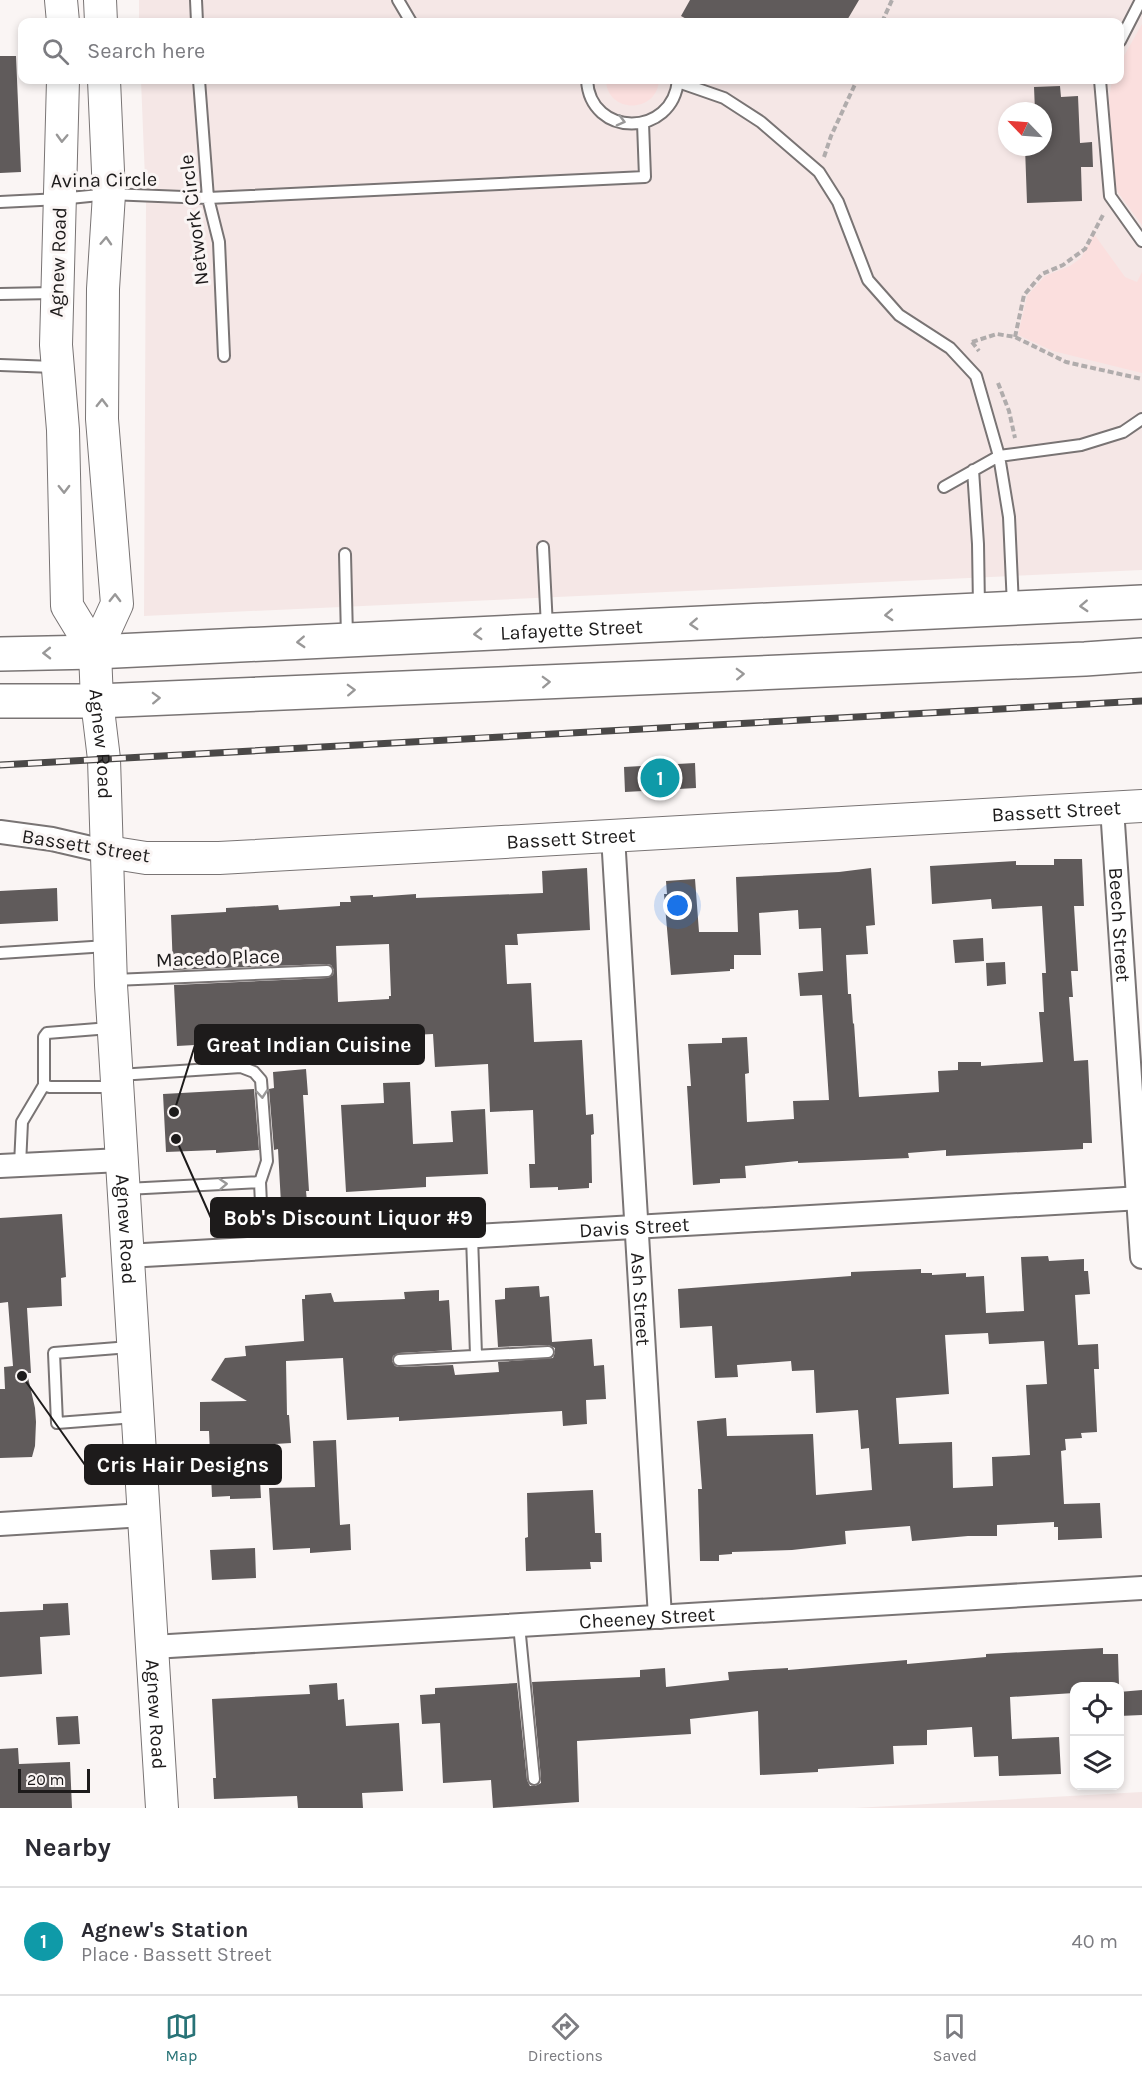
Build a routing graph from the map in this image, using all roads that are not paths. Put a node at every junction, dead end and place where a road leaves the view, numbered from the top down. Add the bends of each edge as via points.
1 (61, 0) edge
2 (100, 0) edge
3 (196, 0) edge
4 (398, 0) edge
5 (1141, 0) edge
6 (63, 18) edge
7 (101, 18) edge
8 (197, 18) edge
9 (409, 18) edge
10 (1124, 32) edge
11 (63, 84) edge
12 (104, 84) edge
13 (199, 84) edge
14 (588, 84) edge
15 (677, 84) edge
16 (686, 84) edge
17 (1100, 84) edge
18 (643, 123) junction
19 (109, 194) junction
20 (208, 198) junction
21 (60, 199) junction
22 (0, 202) edge
23 (1142, 241) edge
24 (57, 292) junction
25 (0, 294) edge
26 (224, 356) dead end
27 (0, 365) edge
28 (58, 367) junction
29 (1142, 420) edge
30 (999, 456) junction
31 (973, 470) junction
32 (944, 487) dead end
33 (543, 547) dead end
34 (345, 554) dead end
35 (1142, 602) edge
36 (1013, 609) junction
37 (980, 611) junction
38 (547, 631) junction
39 (347, 640) junction
40 (95, 652) junction
41 (0, 654) edge
42 (1142, 655) edge
43 (98, 700) junction
44 (0, 701) edge
45 (1127, 807) edge
46 (0, 832) edge
47 (613, 836) junction
48 (108, 852) junction
49 (110, 946) junction
50 (0, 953) edge
51 (327, 971) dead end
52 (111, 980) junction
53 (113, 1028) junction
54 (116, 1081) junction
55 (44, 1085) junction
56 (10, 1166) edge
57 (122, 1175) junction
58 (260, 1182) junction
59 (1140, 1198) edge
60 (636, 1227) junction
61 (472, 1236) junction
62 (263, 1248) junction
63 (127, 1256) junction
64 (1142, 1257) edge
65 (134, 1347) junction
66 (548, 1352) dead end
67 (476, 1355) junction
68 (399, 1360) dead end
69 (138, 1417) junction
70 (144, 1515) junction
71 (0, 1524) edge
72 (1142, 1588) edge
73 (660, 1617) junction
74 (519, 1625) junction
75 (153, 1647) junction
76 (534, 1779) dead end
77 (162, 1808) edge

1 - 6 street
2 - 7 street
3 - 8 lane
4 - 9 lane
5 - 10 lane
11 -> 21 street, Agnew Road
12 - 19 street, Agnew Road
13 - 20 lane, Network Circle
14 -> 18 lane via 593,102 602,113 615,121
15 - 18 lane via 667,108
16 - 30 lane via 724,98 761,122 819,172 838,202 868,280 899,315 950,348 976,376
17 - 23 lane via 1110,196
18 - 20 lane, Avina Circle via 645,177
19 - 20 lane, Avina Circle
19 - 21 lane, Avina Circle
40 -> 19 street, Agnew Road via 117,604 102,418 103,288
20 - 26 lane, Network Circle via 219,242
21 - 22 lane, Avina Circle
21 - 24 street, Agnew Road
24 - 25 lane
24 - 28 street, Agnew Road
27 - 28 lane
28 -> 40 street, Agnew Road via 67,606
29 - 30 lane via 1123,432 1081,446
30 - 31 lane
30 - 36 lane via 1009,517
31 - 32 lane
31 - 37 lane
33 - 38 lane
34 - 39 lane
35 -> 36 main road, Lafayette Street
36 - 37 main road, Lafayette Street
37 -> 38 main road, Lafayette Street
38 -> 39 main road, Lafayette Street
39 -> 40 main road, Lafayette Street
40 -> 41 main road, Lafayette Street
40 - 43 street, Agnew Road
43 -> 42 main road
43 - 44 main road
43 - 48 street, Agnew Road
45 - 47 street, Bassett Street
45 - 59 street, Beech Street
46 - 48 street, Bassett Street
47 - 48 street, Bassett Street via 219,858 146,858
47 - 60 street, Ash Street
48 - 49 street, Agnew Road
49 - 50 lane
49 - 52 street, Agnew Road
51 - 52 lane, Macedo Place
52 - 53 street, Agnew Road
53 - 54 street, Agnew Road
53 - 55 lane via 47,1033
54 - 55 lane
54 - 57 street, Agnew Road
54 -> 58 lane via 241,1067 254,1072 261,1080 267,1161
55 - 56 lane via 22,1122
56 - 57 street
57 -> 58 lane
57 - 63 street, Agnew Road
58 - 62 lane
59 - 60 street, Davis Street
59 - 64 street, Beech Street
60 - 61 street, Davis Street
60 - 73 street, Ash Street
61 - 62 street, Davis Street
61 - 67 lane
62 - 63 street, Davis Street
63 - 65 street, Agnew Road
65 - 69 street, Agnew Road
65 - 69 lane via 54,1353 57,1423
66 - 67 lane
67 - 68 lane
69 - 70 street, Agnew Road
70 - 71 street
70 - 75 street, Agnew Road
72 - 73 street, Cheeney Street
73 - 74 street, Cheeney Street
74 - 75 street, Cheeney Street
74 - 76 lane
75 - 77 street, Agnew Road

